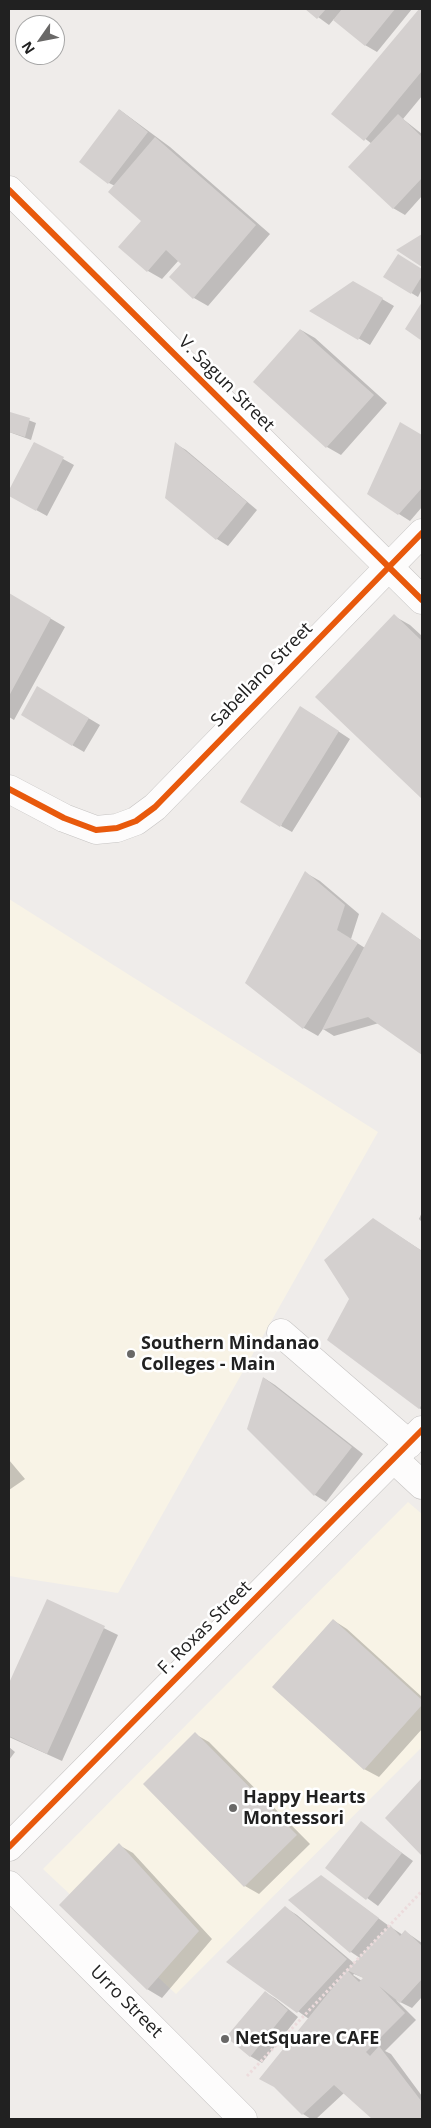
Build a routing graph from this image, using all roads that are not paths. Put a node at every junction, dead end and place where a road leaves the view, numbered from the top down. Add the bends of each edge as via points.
1 (9, 190) edge
2 (422, 533) edge
3 (388, 566) junction
4 (422, 600) edge
5 (9, 789) edge
6 (280, 1333) dead end
7 (408, 1444) edge
8 (422, 1485) edge
9 (9, 1847) edge
10 (9, 1885) edge
11 (243, 2119) edge

1 - 3 street, V. Sagun Street
2 - 3 street, Sabellano Street
3 - 4 street, V. Sagun Street
3 - 5 street, Sabellano Street via 156,807 136,821 117,828 96,830 64,818
6 - 7 street
7 - 8 street
7 - 9 street, F. Roxas Street
10 - 11 street, Urro Street

